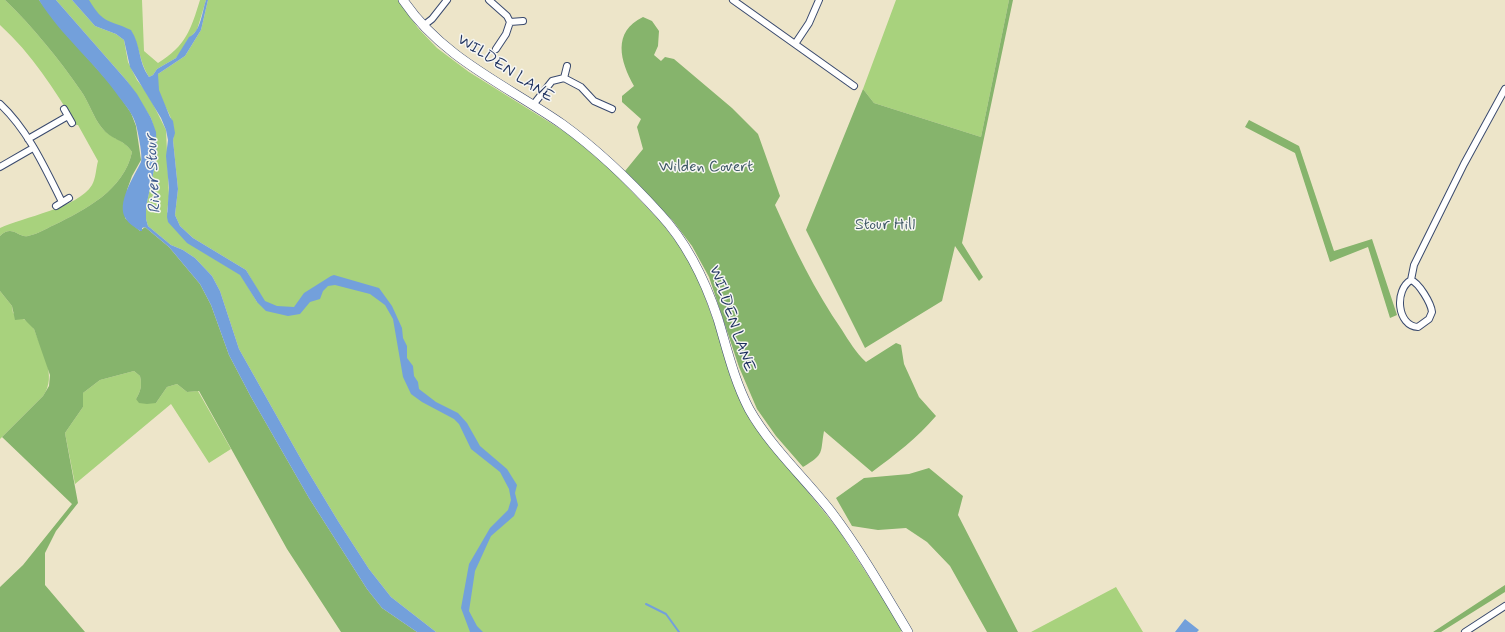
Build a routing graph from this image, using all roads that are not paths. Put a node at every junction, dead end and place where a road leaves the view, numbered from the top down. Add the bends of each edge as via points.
1 (403, 0) edge
2 (447, 0) edge
3 (489, 0) edge
4 (733, 0) edge
5 (819, 0) edge
6 (523, 21) dead end
7 (510, 22) junction
8 (423, 26) junction
9 (795, 44) junction
10 (496, 49) dead end
11 (567, 66) dead end
12 (564, 78) junction
13 (854, 86) dead end
14 (1505, 89) edge
15 (0, 104) edge
16 (533, 105) junction
17 (64, 109) dead end
18 (612, 109) dead end
19 (68, 116) junction
20 (72, 123) dead end
21 (28, 139) junction
22 (33, 148) junction
23 (0, 167) edge
24 (69, 198) dead end
25 (62, 202) junction
26 (56, 206) dead end
27 (1411, 280) junction
28 (1505, 606) edge
29 (908, 632) edge
30 (1465, 632) edge

1 - 8 street, WILDEN LANE
2 - 8 street via 432,20
3 - 7 street
4 - 9 street
5 - 9 street via 809,23
6 - 7 street
7 - 10 street
8 - 16 street, WILDEN LANE via 463,61
9 - 13 street
11 - 12 street
12 - 16 street via 552,81
12 - 18 street via 581,87 594,101
14 - 27 street via 1414,265
15 - 21 street via 15,119
16 - 29 street, WILDEN LANE via 606,159 660,214 683,243 705,283 733,371 749,408 779,452 842,527
17 - 19 street
19 - 20 street
19 - 21 street
21 - 22 street
22 - 23 street
22 - 25 street
24 - 25 street
25 - 26 street
27 - 27 street via 1421,291 1432,312 1430,319 1418,327 1408,324 1400,303 1401,293
28 - 30 street

